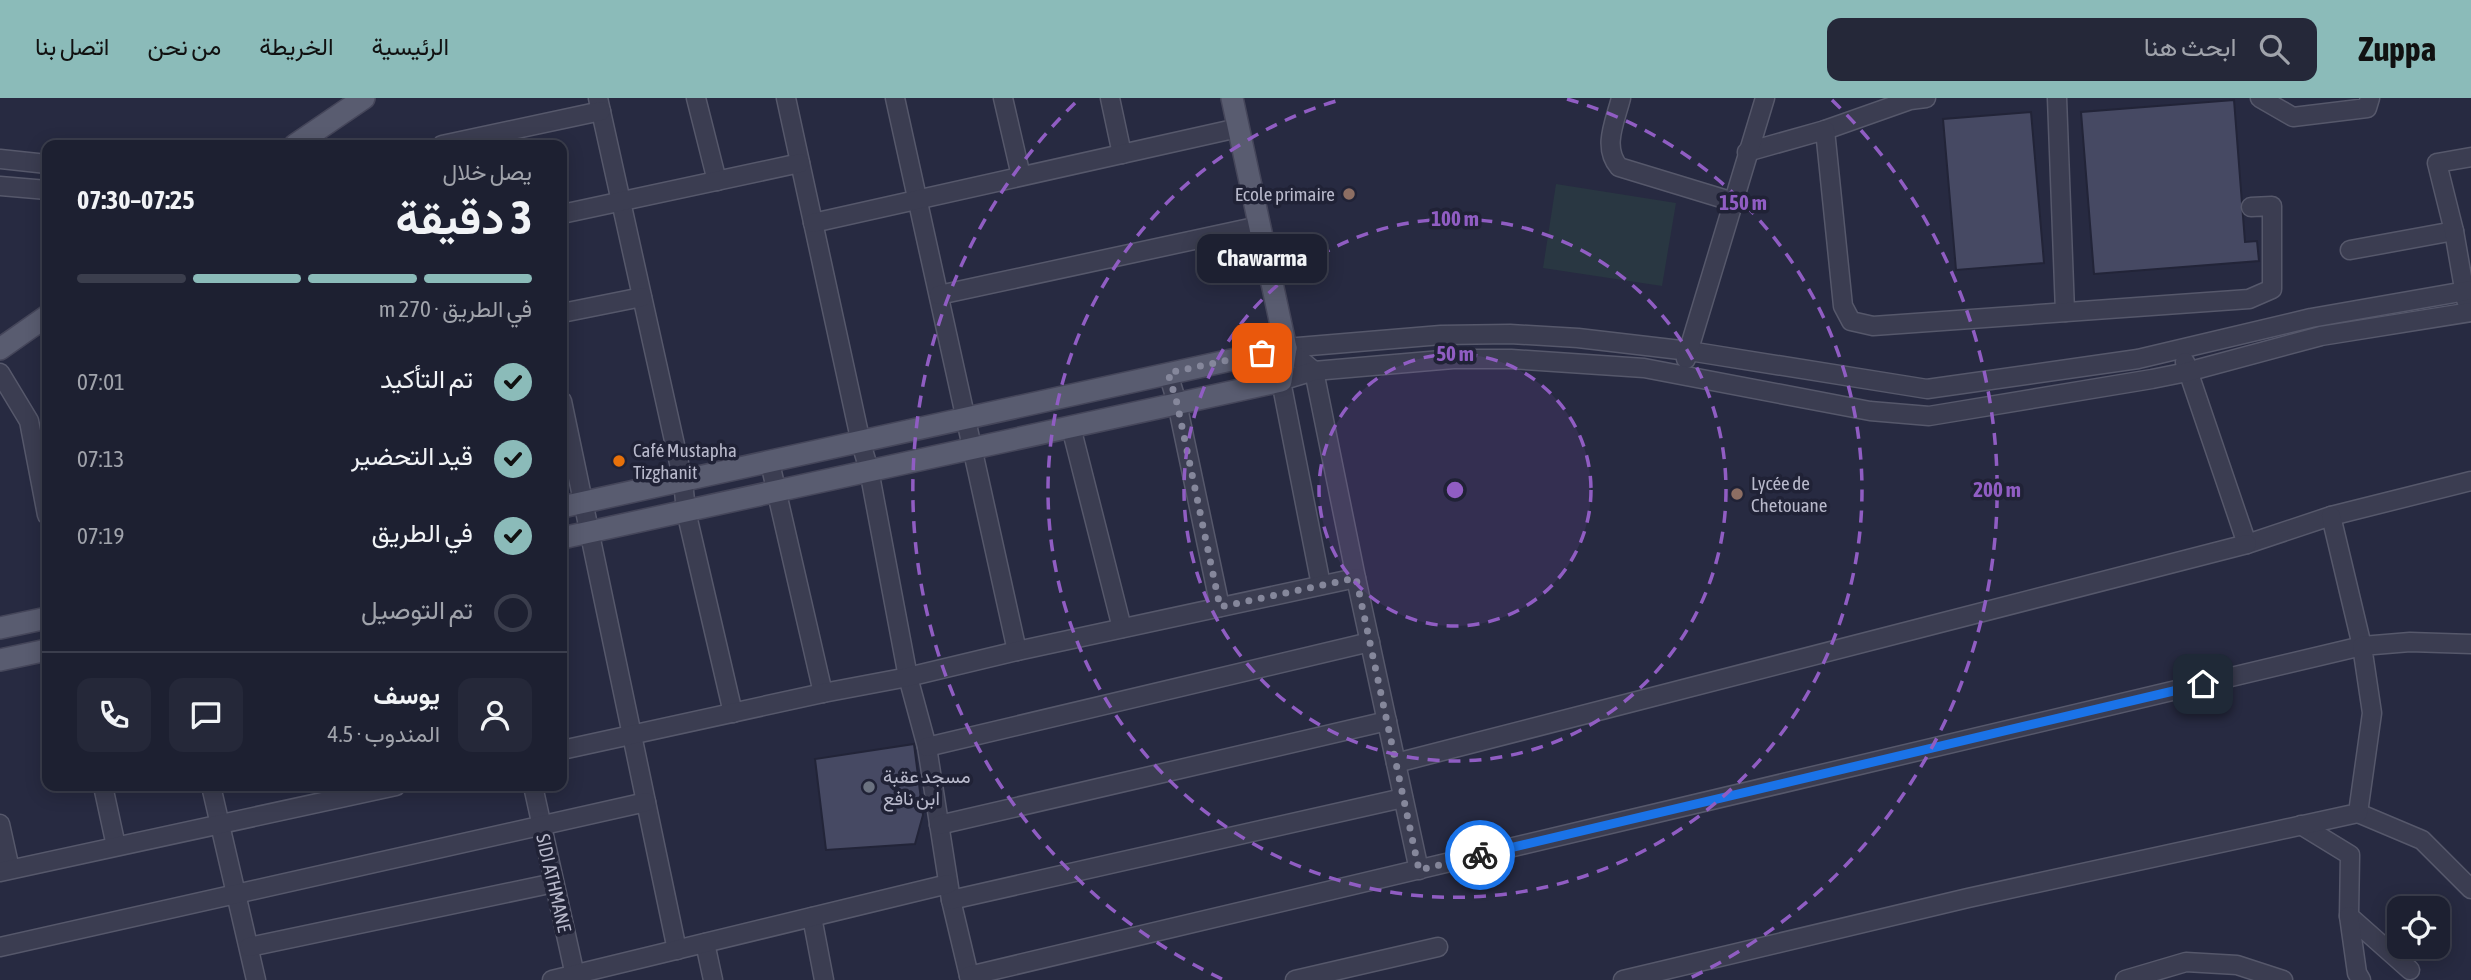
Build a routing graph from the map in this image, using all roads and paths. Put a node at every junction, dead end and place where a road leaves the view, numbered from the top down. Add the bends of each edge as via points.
1 (696, 98) edge
2 (786, 98) edge
3 (895, 98) edge
4 (1003, 98) edge
5 (1110, 98) edge
6 (1232, 98) edge
7 (1621, 98) edge
8 (1753, 98) edge
9 (1765, 98) edge
10 (1926, 98) edge
11 (2057, 98) edge
12 (2260, 98) edge
13 (2370, 98) edge
14 (358, 100) edge
15 (600, 104) edge
16 (1759, 121) junction
17 (1238, 128) junction
18 (1825, 130) junction
19 (302, 140) edge
20 (461, 140) edge
21 (1747, 152) junction
22 (1122, 154) junction
23 (2471, 156) edge
24 (0, 159) edge
25 (42, 163) edge
26 (800, 163) junction
27 (1021, 176) junction
28 (717, 181) junction
29 (0, 186) edge
30 (42, 190) edge
31 (918, 199) junction
32 (621, 202) junction
33 (1734, 202) junction
34 (2251, 207) dead end
35 (567, 213) edge
36 (813, 223) junction
37 (1259, 226) junction
38 (2454, 231) junction
39 (2350, 250) dead end
40 (2468, 290) edge
41 (939, 295) junction
42 (642, 297) junction
43 (567, 312) edge
44 (2064, 312) junction
45 (2469, 312) edge
46 (42, 320) edge
47 (1510, 334) junction
48 (1286, 348) junction
49 (2183, 348) junction
50 (0, 349) edge
51 (1689, 351) junction
52 (1511, 359) junction
53 (1314, 371) junction
54 (2187, 372) junction
55 (0, 373) edge
56 (1168, 373) junction
57 (1680, 375) junction
58 (1281, 381) junction
59 (1927, 389) junction
60 (1177, 403) junction
61 (1929, 416) junction
62 (42, 419) edge
63 (966, 419) junction
64 (29, 421) junction
65 (567, 425) edge
66 (1070, 427) junction
67 (861, 443) junction
68 (972, 448) junction
69 (769, 463) junction
70 (869, 470) junction
71 (682, 481) junction
72 (2471, 481) edge
73 (42, 489) edge
74 (776, 491) junction
75 (583, 503) junction
76 (567, 507) edge
77 (686, 510) junction
78 (2331, 516) junction
79 (589, 532) junction
80 (567, 537) edge
81 (2247, 544) junction
82 (1356, 578) junction
83 (1321, 585) junction
84 (1220, 607) junction
85 (42, 619) edge
86 (0, 628) edge
87 (1122, 628) junction
88 (1370, 642) junction
89 (2471, 643) edge
90 (2362, 646) junction
91 (42, 651) edge
92 (1017, 651) junction
93 (0, 660) edge
94 (908, 677) junction
95 (823, 693) junction
96 (733, 713) junction
97 (1387, 721) junction
98 (632, 734) junction
99 (927, 747) junction
100 (567, 749) edge
101 (1396, 763) junction
102 (104, 791) edge
103 (212, 791) edge
104 (373, 791) edge
105 (534, 791) edge
106 (1404, 798) junction
107 (646, 802) junction
108 (2358, 813) junction
109 (0, 824) edge
110 (220, 824) junction
111 (939, 825) junction
112 (2301, 825) junction
113 (542, 826) junction
114 (116, 846) junction
115 (5, 870) edge
116 (1419, 870) junction
117 (554, 883) junction
118 (2471, 890) edge
119 (949, 892) junction
120 (237, 894) junction
121 (2349, 916) junction
122 (812, 917) junction
123 (705, 943) junction
124 (0, 947) edge
125 (249, 947) junction
126 (1438, 947) dead end
127 (677, 950) junction
128 (2410, 971) dead end
129 (575, 977) edge
130 (970, 978) edge
131 (256, 980) edge
132 (552, 980) edge
133 (713, 980) edge
134 (824, 980) edge
135 (1295, 980) edge
136 (1623, 980) edge
137 (2125, 980) edge
138 (2283, 980) edge
139 (2361, 980) edge

1 - 28 street
2 - 26 street
3 - 31 street
4 - 27 street
5 - 22 street
6 - 17 main road
7 - 33 street via 1609,144 1619,167
8 - 16 street
9 - 16 street
10 - 18 street
11 - 44 street
12 - 13 street via 2293,117 2367,108
14 - 19 main road
15 - 20 street
15 - 32 street
16 - 21 street
17 - 22 street
17 - 37 main road
18 - 21 street
18 - 44 street via 1843,306 1851,321 1873,326
21 - 33 street
22 - 27 street
23 - 38 street via 2437,163
24 - 25 street
26 - 28 street
26 - 36 street
27 - 31 street
28 - 32 street
29 - 30 street
31 - 36 street
31 - 41 street
32 - 35 street
32 - 42 street
33 - 51 street
34 - 44 street via 2272,206 2272,289 2249,299
36 - 67 street
37 - 41 street
37 - 48 main road
38 - 39 street
38 - 40 street
40 - 45 street
40 - 49 street via 2312,318
41 - 63 street
42 - 43 street
42 - 71 street
45 - 54 street via 2321,336
46 - 50 main road
47 - 48 street
47 - 51 street
47 - 52 street
48 - 53 street
48 - 56 main road
48 - 58 main road
49 - 54 street
49 - 59 street via 2138,359
51 - 57 street
51 - 59 street
52 - 53 street via 1453,359
52 - 57 street via 1644,368
53 - 58 street
53 - 82 street
54 - 61 street
54 - 81 street
55 - 64 street
56 - 60 street
56 - 63 main road
57 - 61 street via 1870,411
58 - 60 main road
58 - 83 street
59 - 61 street
60 - 66 main road
60 - 84 street
62 - 64 street
63 - 67 main road
63 - 68 street
64 - 73 street
65 - 75 street
66 - 68 main road
66 - 87 street
67 - 69 main road
67 - 70 street
68 - 70 main road
68 - 92 street
69 - 71 main road
69 - 74 street
70 - 74 main road
70 - 94 street
71 - 75 main road
71 - 77 street
72 - 78 street
74 - 77 main road
74 - 95 street
75 - 76 main road
75 - 79 street
77 - 79 main road
77 - 96 street
78 - 81 street
78 - 90 street
79 - 80 main road
79 - 98 street
81 - 101 street
82 - 83 street
82 - 88 street
83 - 84 street
84 - 87 street
85 - 86 main road
87 - 92 street
88 - 97 street
88 - 99 street
89 - 90 street
90 - 108 street via 2372,713
90 - 116 street
91 - 93 main road
92 - 94 street
94 - 95 street
94 - 99 street
95 - 96 street
96 - 98 street
97 - 101 street
97 - 111 street
98 - 100 street
98 - 107 street
99 - 111 street
101 - 106 street
102 - 114 street
103 - 110 street
104 - 110 street
105 - 113 street, SIDI ATHMANE
106 - 116 street
106 - 119 street
107 - 113 street
107 - 127 street
108 - 112 street
108 - 118 street via 2422,840
109 - 115 street
110 - 114 street
110 - 120 street
111 - 119 street
112 - 121 street via 2350,855
112 - 136 street
113 - 117 street, SIDI ATHMANE
113 - 120 street
114 - 115 street
116 - 130 street
117 - 125 street
117 - 129 street, SIDI ATHMANE
119 - 122 street
119 - 130 street
120 - 124 street
120 - 125 street
121 - 128 street
121 - 139 street
122 - 123 street
122 - 134 street
123 - 127 street
123 - 133 street
125 - 131 street
126 - 135 street
127 - 129 street
129 - 132 street
137 - 138 street via 2186,961 2237,965

